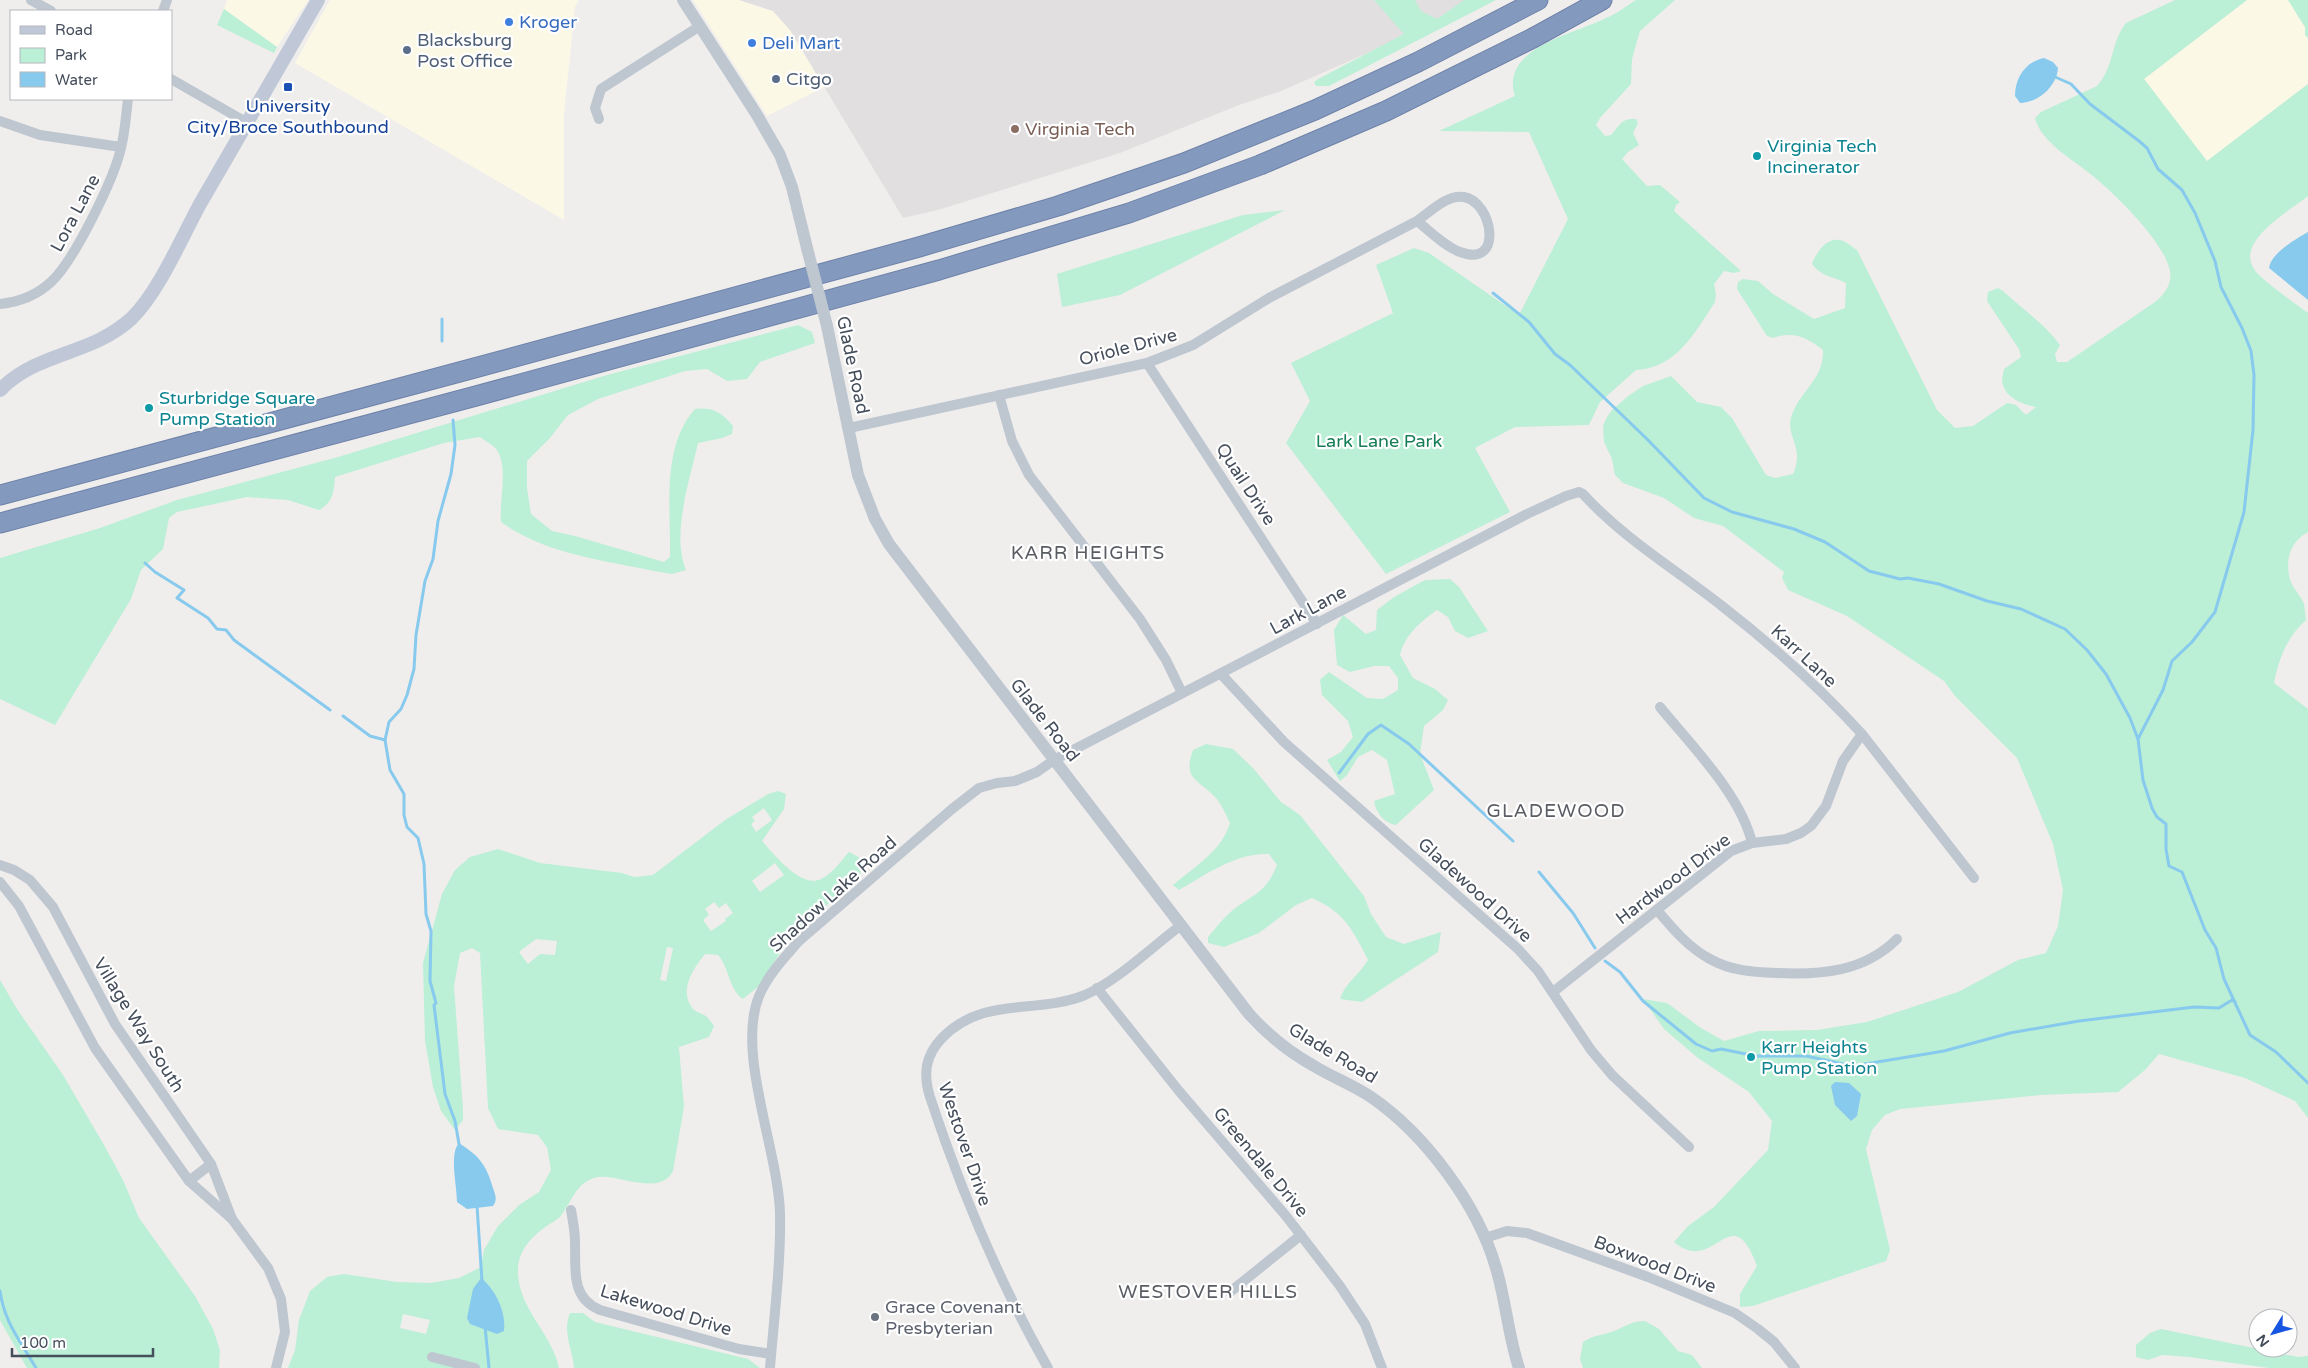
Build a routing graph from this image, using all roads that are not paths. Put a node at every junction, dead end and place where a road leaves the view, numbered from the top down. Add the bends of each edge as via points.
1 (31, 0) edge
2 (318, 0) edge
3 (683, 0) edge
4 (1521, 0) edge
5 (1538, 0) edge
6 (1602, 0) edge
7 (49, 10) edge
8 (1494, 24) junction
9 (700, 26) junction
10 (172, 81) edge
11 (128, 100) edge
12 (599, 119) dead end
13 (0, 121) edge
14 (246, 122) junction
15 (122, 147) junction
16 (1417, 221) junction
17 (0, 304) edge
18 (1147, 363) junction
19 (0, 390) edge
20 (999, 395) junction
21 (849, 428) junction
22 (1579, 492) joint
23 (0, 495) edge
24 (0, 523) edge
25 (1317, 624) junction
26 (1221, 674) junction
27 (1182, 694) junction
28 (1660, 707) dead end
29 (1862, 734) junction
30 (1054, 760) junction
31 (1752, 843) junction
32 (0, 865) edge
33 (1974, 878) dead end
34 (0, 882) edge
35 (1657, 910) junction
36 (1180, 926) junction
37 (1897, 939) dead end
38 (1097, 988) junction
39 (1553, 992) junction
40 (1689, 1147) dead end
41 (211, 1164) junction
42 (189, 1181) junction
43 (572, 1210) dead end
44 (232, 1219) junction
45 (1301, 1235) junction
46 (1485, 1238) junction
47 (1230, 1292) dead end
48 (771, 1354) junction
49 (432, 1357) dead end
50 (1380, 1367) edge
51 (276, 1368) edge
52 (476, 1368) edge
53 (770, 1368) edge
54 (1048, 1368) edge
55 (1519, 1368) edge
56 (1795, 1368) edge

1 - 7 street
2 - 14 main road
3 - 9 street, Glade Road
4 - 8 highway
5 - 8 highway
6 - 24 highway via 1386,112 1260,165 1129,213 957,265
8 - 23 highway via 1376,82 1271,128 1058,206 918,247
9 - 12 street via 602,89 595,108
9 - 21 street, Glade Road, bridge via 780,155 792,187
10 - 14 street
11 - 15 street, Lora Lane
13 - 15 street via 40,135
14 - 19 main road via 154,288 133,317 107,337 30,368
15 - 17 street, Lora Lane via 113,176 59,274 36,294
16 - 16 street, Oriole Drive via 1462,253 1476,255 1490,242 1491,231 1478,206 1464,197 1439,205
16 - 18 street, Oriole Drive via 1269,298 1193,345
18 - 20 street, Oriole Drive
18 - 25 street, Quail Drive
20 - 21 street, Oriole Drive
20 - 27 street via 1012,441 1029,474 1144,624
21 - 30 street, Glade Road via 864,493 889,544
22 - 25 street, Lark Lane via 1527,514
22 - 29 street, Karr Lane via 1607,519 1752,630
25 - 26 street, Lark Lane
26 - 27 street, Lark Lane
26 - 39 street, Gladewood Drive via 1284,742 1518,949
27 - 30 street, Lark Lane
28 - 31 street via 1732,798 1743,815
29 - 31 street, Hardwood Drive via 1843,761 1826,806 1811,826 1786,839
29 - 33 street, Karr Lane
30 - 36 street, Glade Road
30 - 48 street, Shadow Lake Road via 1037,772 1015,781 979,788 952,809 799,941 778,964 760,996 752,1026 752,1055 777,1180 780,1212
31 - 35 street, Hardwood Drive via 1731,852
32 - 41 street, Village Way South via 30,880 53,907 115,1024
34 - 42 street, Village Way South via 19,906 95,1048
35 - 37 street via 1696,950 1720,964 1745,972 1816,974 1839,971 1868,960
35 - 39 street, Hardwood Drive
36 - 38 street, Westover Drive
36 - 46 street, Glade Road via 1249,1014 1271,1036 1313,1066 1370,1096 1408,1127 1462,1196
38 - 45 street, Greendale Drive via 1178,1091
38 - 54 street, Westover Drive via 1063,1002 1006,1007 975,1015 942,1038 926,1066 930,1097 976,1221 1003,1282
39 - 40 street, Gladewood Drive via 1591,1050 1612,1075
41 - 42 street
41 - 44 street, Village Way South
42 - 44 street, Village Way South
43 - 48 street, Lakewood Drive via 576,1283 590,1304 600,1310 739,1349
44 - 51 street, Village Way South via 268,1268 281,1299 285,1332
45 - 47 street
45 - 50 street, Greendale Drive via 1358,1313 1371,1335
46 - 55 street, Glade Road via 1502,1288 1512,1348
46 - 56 street, Boxwood Drive via 1507,1231 1527,1233 1721,1306 1774,1342
48 - 53 street, Shadow Lake Road
49 - 52 street

